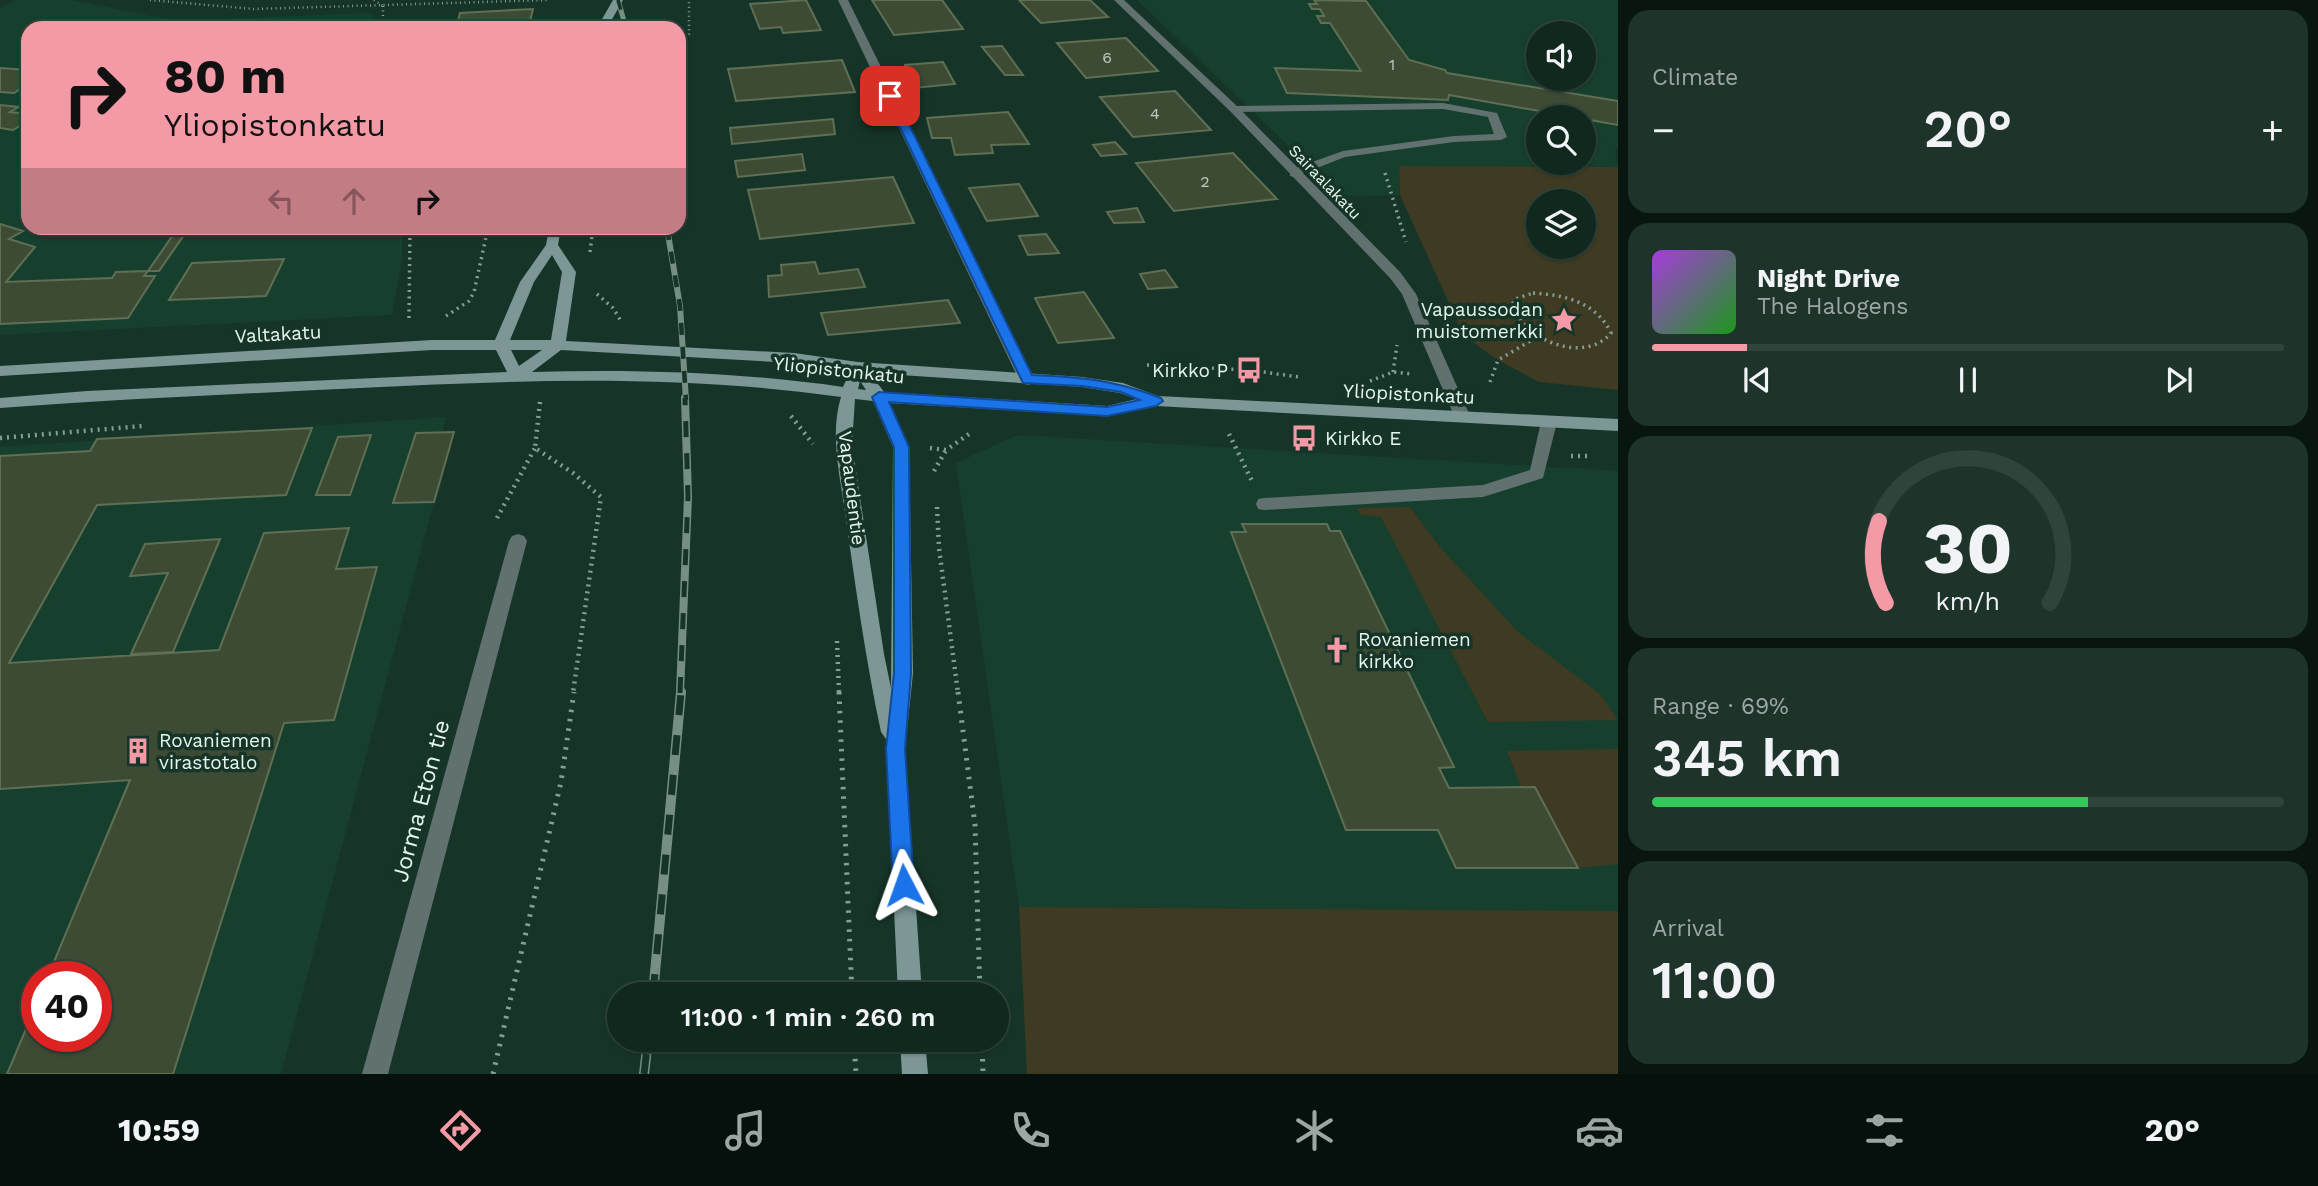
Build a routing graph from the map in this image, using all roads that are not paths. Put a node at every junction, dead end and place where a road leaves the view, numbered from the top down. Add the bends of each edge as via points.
1 (843, 0) edge
2 (1119, 0) edge
3 (618, 1) edge
4 (606, 21) edge
5 (1234, 109) junction
6 (1294, 173) junction
7 (554, 235) edge
8 (552, 245) junction
9 (500, 344) junction
10 (558, 345) junction
11 (858, 367) junction
12 (0, 370) edge
13 (516, 376) junction
14 (1027, 380) junction
15 (849, 392) junction
16 (879, 397) junction
17 (1156, 401) junction
18 (0, 403) edge
19 (1463, 418) junction
20 (1549, 422) junction
21 (1618, 425) edge
22 (1264, 504) dead end
23 (518, 541) dead end
24 (895, 749) junction
25 (909, 982) edge
26 (914, 1052) edge
27 (375, 1074) edge
28 (915, 1074) edge

1 - 14 street
2 - 5 street, Sairaalakatu
3 - 4 street
5 - 6 street, Sairaalakatu
5 - 6 street via 1443,106 1493,115 1501,138 1454,139 1343,154
6 - 19 street, Sairaalakatu via 1409,294
7 - 8 street
8 - 9 street via 527,282
8 - 10 street via 569,272
9 - 10 street, Valtakatu
9 - 12 street, Valtakatu
9 - 13 street
10 - 11 street, Yliopistonkatu via 794,358
10 - 13 street
11 - 14 street, Yliopistonkatu
11 - 15 street, Vapaudentie
11 - 16 street, Vapaudentie
13 - 15 street, Yliopistonkatu via 619,374 781,383
13 - 18 street
14 - 17 street, Yliopistonkatu via 1124,388
15 - 16 street, Yliopistonkatu
15 - 24 street, Vapaudentie via 844,445 874,654
16 - 17 street, Yliopistonkatu via 1107,411
16 - 24 street, Vapaudentie via 901,447 902,673
17 - 19 street, Yliopistonkatu
19 - 20 street, Yliopistonkatu
20 - 21 street, Yliopistonkatu
20 - 22 street via 1537,474 1483,491
23 - 27 street, Jorma Eton tie
24 - 25 street, Vapaudentie
26 - 28 street

